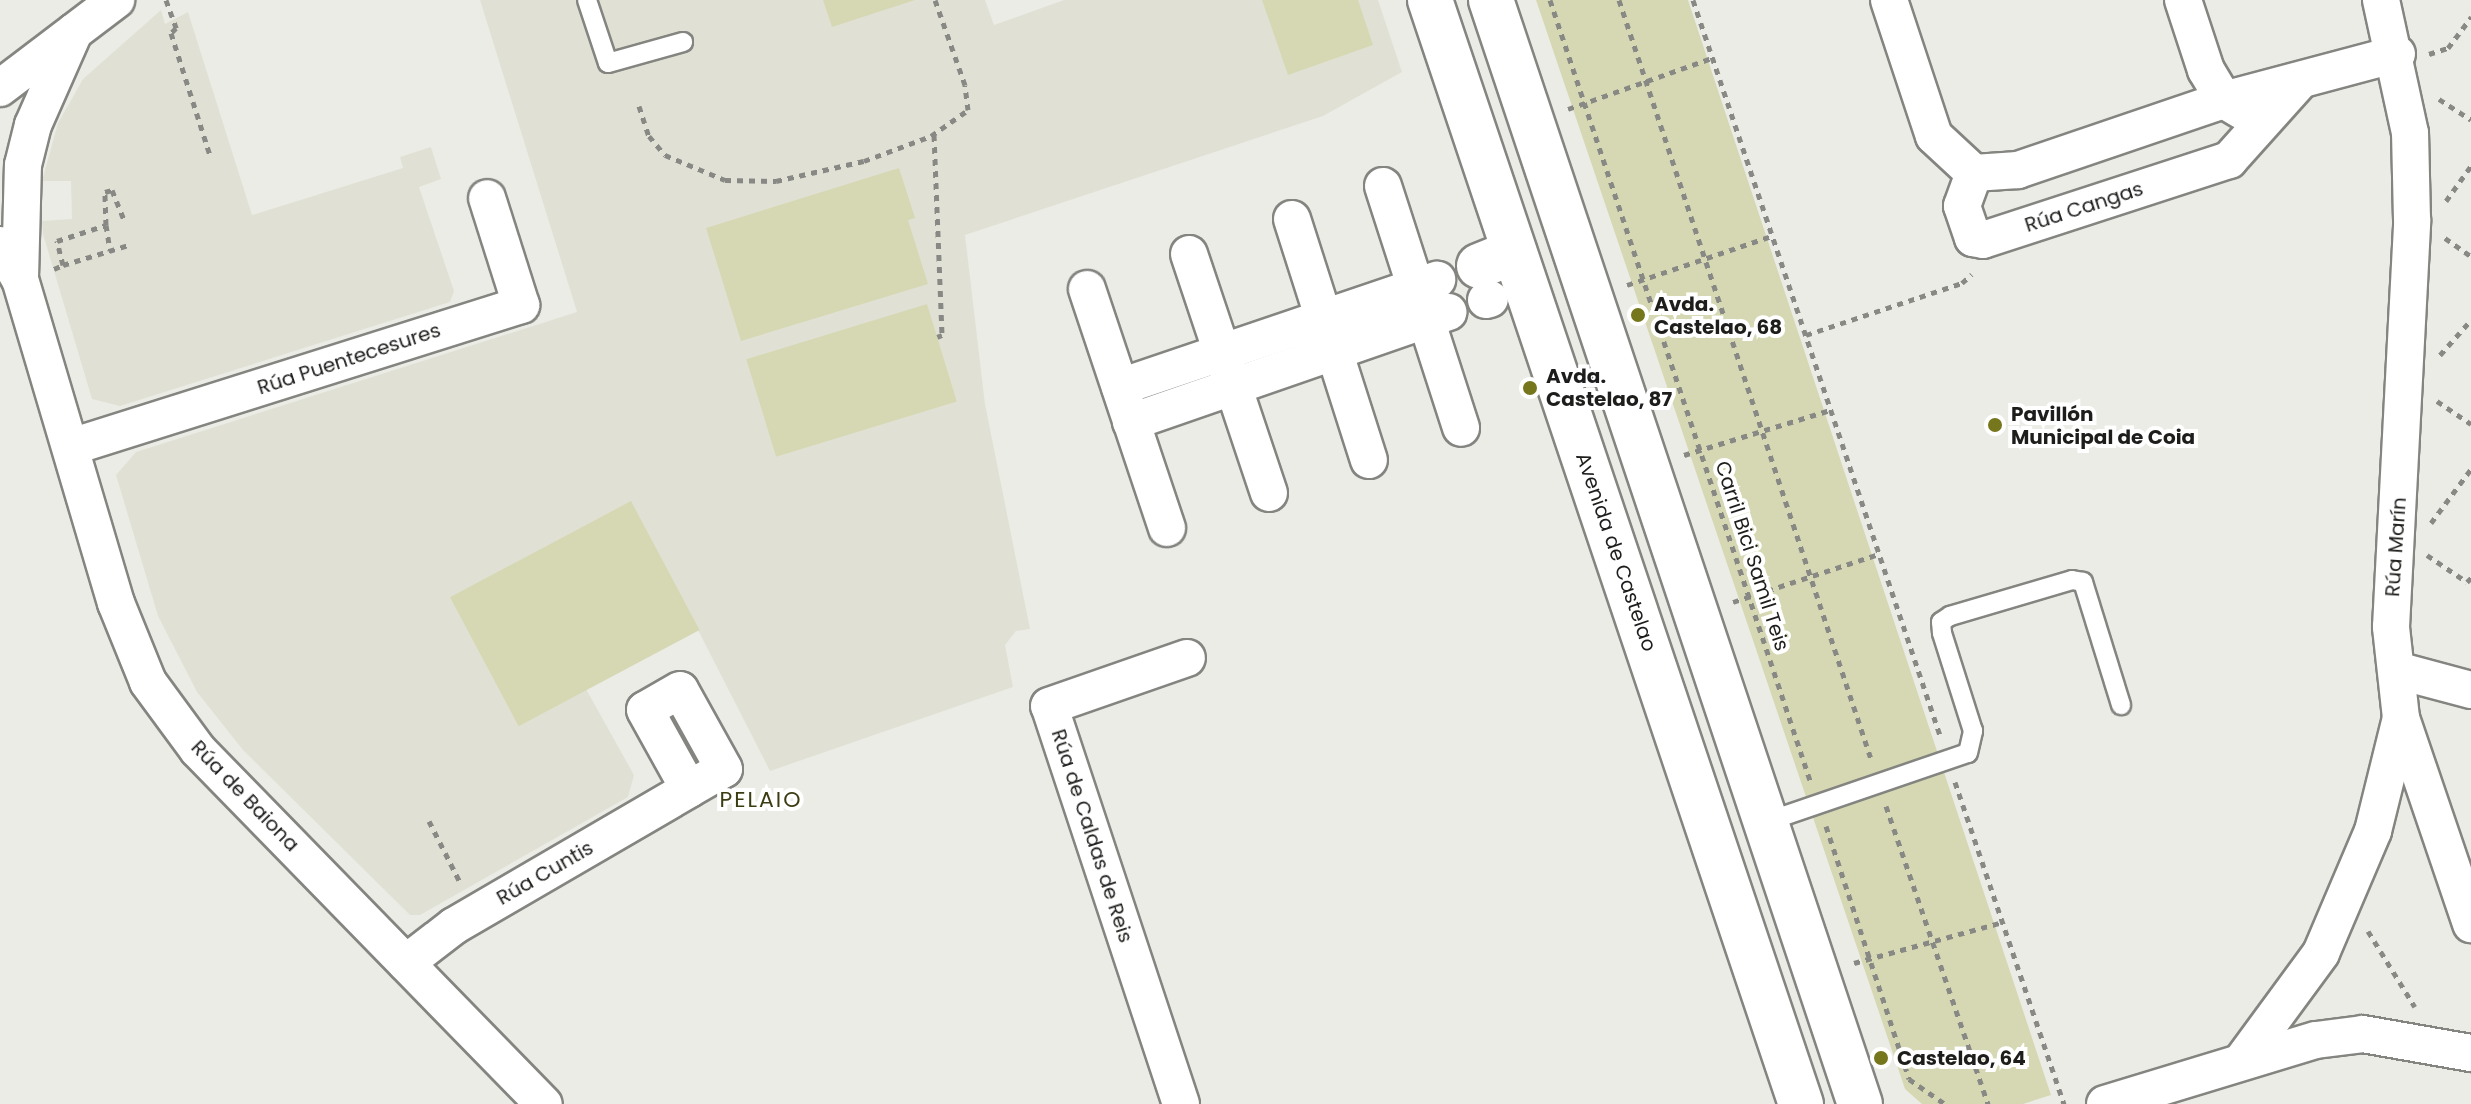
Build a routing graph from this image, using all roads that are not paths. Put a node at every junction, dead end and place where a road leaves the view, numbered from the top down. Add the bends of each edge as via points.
1 (116, 0) edge
2 (587, 0) edge
3 (1430, 0) edge
4 (1491, 0) edge
5 (1889, 0) edge
6 (2183, 0) edge
7 (2381, 0) edge
8 (74, 32) junction
9 (683, 42) dead end
10 (2410, 54) junction
11 (2298, 83) junction
12 (0, 88) edge
13 (2224, 100) junction
14 (2250, 134) junction
15 (1974, 173) junction
16 (1383, 186) dead end
17 (487, 198) dead end
18 (1292, 219) dead end
19 (0, 245) edge
20 (1189, 254) dead end
21 (33, 276) junction
22 (1087, 289) dead end
23 (1432, 300) junction
24 (1329, 336) junction
25 (1222, 352) junction
26 (1233, 386) junction
27 (1120, 387) junction
28 (1131, 422) junction
29 (1461, 428) dead end
30 (71, 447) junction
31 (1369, 460) dead end
32 (1269, 493) dead end
33 (1167, 528) dead end
34 (1187, 658) dead end
35 (2396, 670) junction
36 (2471, 690) edge
37 (2121, 705) dead end
38 (2401, 718) junction
39 (689, 789) dead end
40 (1765, 822) junction
41 (2471, 924) edge
42 (406, 963) junction
43 (2294, 991) junction
44 (2316, 1040) junction
45 (2471, 1053) edge
46 (2244, 1058) junction
47 (544, 1104) edge
48 (1181, 1104) edge
49 (1801, 1104) edge
50 (1860, 1104) edge
51 (2105, 1104) edge

1 - 8 street
2 - 9 lane via 608,63
3 - 49 main road, Avenida de Castelao via 1495,279
4 - 40 main road
5 - 15 street via 1934,136
6 - 13 street via 2206,70
7 - 10 street, Rúa Marín
8 - 12 street
8 - 21 street, Rúa de Baiona via 38,112 23,165
10 - 11 street
10 - 35 street, Rúa Marín via 2412,220 2391,627
11 - 13 street
11 - 14 street, Rúa Cangas
13 - 14 street via 2247,118
13 - 15 street via 2018,170
14 - 15 street, Rúa Cangas via 2229,160 1983,240 1973,238 1962,206
16 - 23 street
17 - 30 street, Rúa Puentecesures via 521,305
18 - 24 street
19 - 21 street, Rúa de Baiona
20 - 25 street
21 - 30 street, Rúa de Baiona
22 - 27 street
23 - 24 street
23 - 29 street
24 - 25 street
24 - 26 street
24 - 31 street
25 - 26 street
25 - 27 street
26 - 28 street
26 - 32 street
27 - 28 street
28 - 33 street
30 - 42 street, Rúa de Baiona via 116,603 148,682 198,750
34 - 48 street, Rúa de Caldas de Reis via 1049,706
35 - 36 street
35 - 38 street, Rúa Marín
37 - 40 lane via 2083,582 2072,580 1950,616 1941,622 1942,633 1973,745 1948,762
38 - 41 street
38 - 43 street, Rúa Marín via 2373,831 2321,953
39 - 42 street, Rúa Cuntis via 444,932
40 - 50 main road
42 - 47 street, Rúa de Baiona
43 - 44 street via 2298,1021
43 - 46 street, Rúa Marín
44 - 45 street via 2363,1034
44 - 46 street
46 - 51 street

